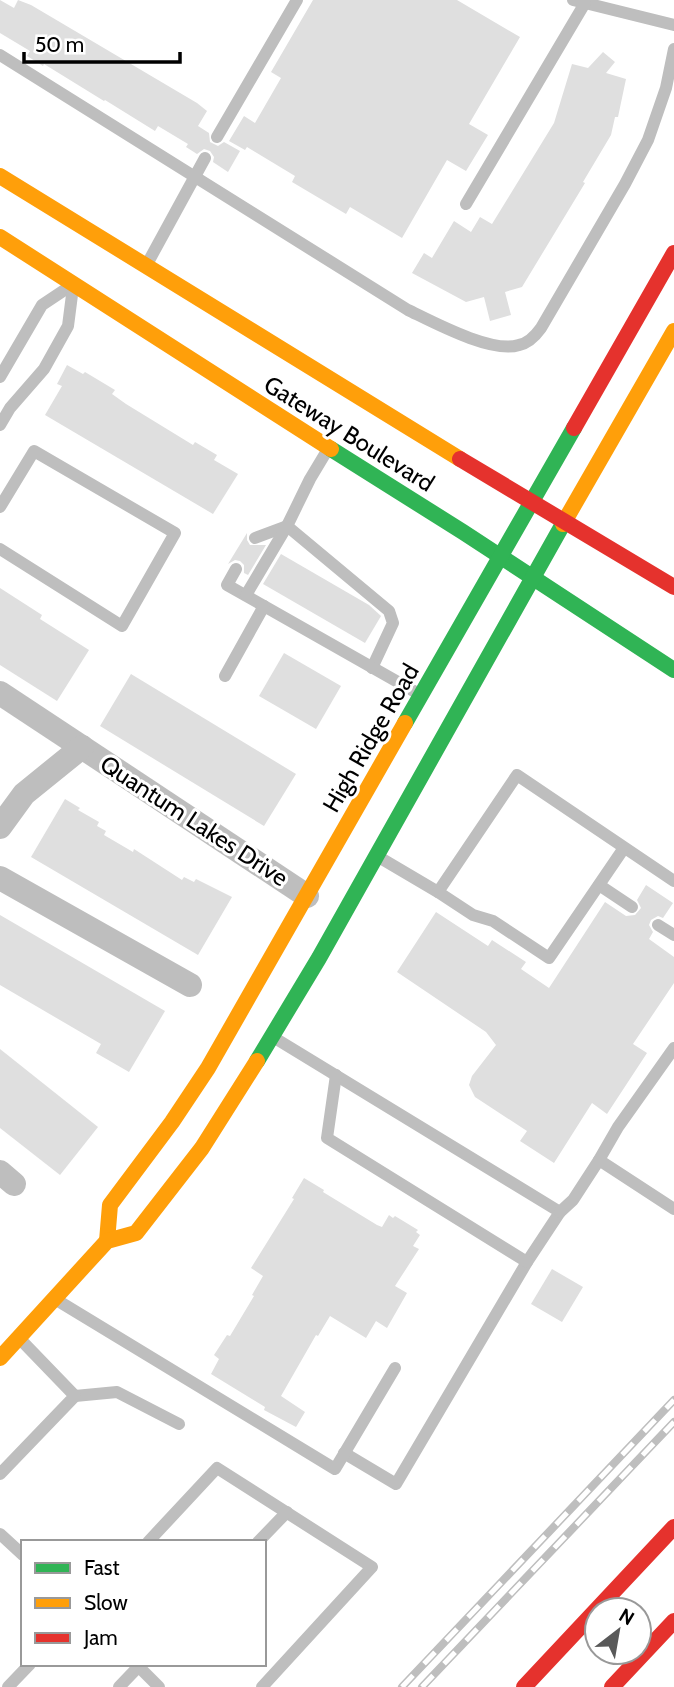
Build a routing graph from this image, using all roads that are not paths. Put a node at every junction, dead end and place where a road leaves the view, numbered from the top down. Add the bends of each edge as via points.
1 (297, 0) edge
2 (579, 1) edge
3 (674, 25) edge
4 (674, 49) edge
5 (0, 55) edge
6 (216, 137) dead end
7 (205, 158) dead end
8 (0, 176) edge
9 (194, 177) junction
10 (466, 204) dead end
11 (0, 237) edge
12 (674, 253) edge
13 (145, 266) junction
14 (78, 281) junction
15 (674, 331) edge
16 (0, 377) edge
17 (0, 425) edge
18 (328, 449) junction
19 (531, 502) junction
20 (0, 507) edge
21 (564, 522) junction
22 (287, 526) junction
23 (255, 537) dead end
24 (0, 549) edge
25 (499, 557) junction
26 (236, 569) dead end
27 (532, 578) junction
28 (674, 587) edge
29 (246, 595) junction
30 (264, 606) junction
31 (372, 668) junction
32 (674, 670) edge
33 (225, 676) dead end
34 (0, 693) edge
35 (422, 696) junction
36 (82, 747) junction
37 (0, 827) edge
38 (624, 848) junction
39 (377, 856) junction
40 (0, 878) edge
41 (674, 881) edge
42 (599, 885) junction
43 (438, 892) junction
44 (307, 896) junction
45 (632, 907) dead end
46 (658, 925) dead end
47 (674, 935) edge
48 (190, 985) dead end
49 (239, 1015) junction
50 (272, 1037) junction
51 (674, 1048) edge
52 (336, 1075) junction
53 (600, 1160) junction
54 (674, 1209) edge
55 (560, 1212) junction
56 (107, 1241) junction
57 (527, 1262) junction
58 (55, 1298) junction
59 (19, 1338) junction
60 (0, 1358) edge
61 (395, 1368) dead end
62 (75, 1396) junction
63 (179, 1424) dead end
64 (344, 1453) junction
65 (0, 1474) edge
66 (287, 1512) junction
67 (674, 1527) edge
68 (0, 1534) edge
69 (150, 1540) edge
70 (260, 1540) edge
71 (21, 1553) edge
72 (674, 1621) edge
73 (28, 1666) edge
74 (137, 1666) edge
75 (139, 1666) edge
76 (8, 1687) edge
77 (120, 1687) edge
78 (159, 1687) edge
79 (262, 1687) edge
80 (524, 1687) edge
81 (612, 1687) edge

1 - 6 lane
2 - 3 lane
2 - 10 lane
4 - 9 lane via 656,118 638,160 541,328 520,345 478,340 408,310
5 - 9 lane
7 - 9 lane
8 - 13 main road, Gateway Boulevard via 113,253
9 - 13 lane
11 - 14 main road, Gateway Boulevard
12 - 19 main road, High Ridge Road
13 - 19 main road, Gateway Boulevard
14 - 16 lane via 42,305
14 - 17 lane via 68,326 44,369
14 - 18 main road, Gateway Boulevard
15 - 21 main road
18 - 22 lane
18 - 25 main road, Gateway Boulevard
19 - 21 main road, Gateway Boulevard
19 - 25 main road, High Ridge Road
20 - 24 lane via 34,451 176,533 122,626
21 - 27 main road
21 - 28 main road, Gateway Boulevard
22 - 23 lane
22 - 29 lane
22 - 31 lane via 389,611 393,623
25 - 27 main road, Gateway Boulevard
25 - 35 main road, High Ridge Road
26 - 29 lane via 227,584
27 - 32 main road, Gateway Boulevard
27 - 39 main road
29 - 30 lane
30 - 31 lane
30 - 33 lane
31 - 35 lane
34 - 36 street, Quantum Lakes Drive
35 - 44 main road, High Ridge Road
36 - 37 street, Quantum Lakes Drive via 24,794
36 - 44 street, Quantum Lakes Drive
38 - 41 lane
38 - 42 lane
38 - 43 lane via 517,775
39 - 43 lane
39 - 50 main road
40 - 48 street
42 - 43 lane via 549,958
42 - 45 lane
44 - 49 main road, High Ridge Road
46 - 47 lane
49 - 50 street
49 - 56 main road, High Ridge Road via 172,1122 110,1205
50 - 52 lane
50 - 56 main road via 202,1148 136,1233
51 - 53 lane
52 - 55 lane
52 - 57 lane via 327,1138
53 - 54 lane
53 - 55 lane
55 - 57 lane
56 - 58 main road
57 - 64 lane via 396,1484
58 - 59 main road
58 - 64 lane via 335,1469
59 - 60 main road
59 - 62 lane
61 - 64 lane
62 - 63 lane via 117,1392
62 - 65 lane
66 - 69 lane via 217,1468
66 - 70 lane
66 - 79 lane via 372,1567
67 - 80 main road
68 - 71 lane
72 - 81 main road
73 - 76 lane
74 - 77 lane
75 - 78 lane

